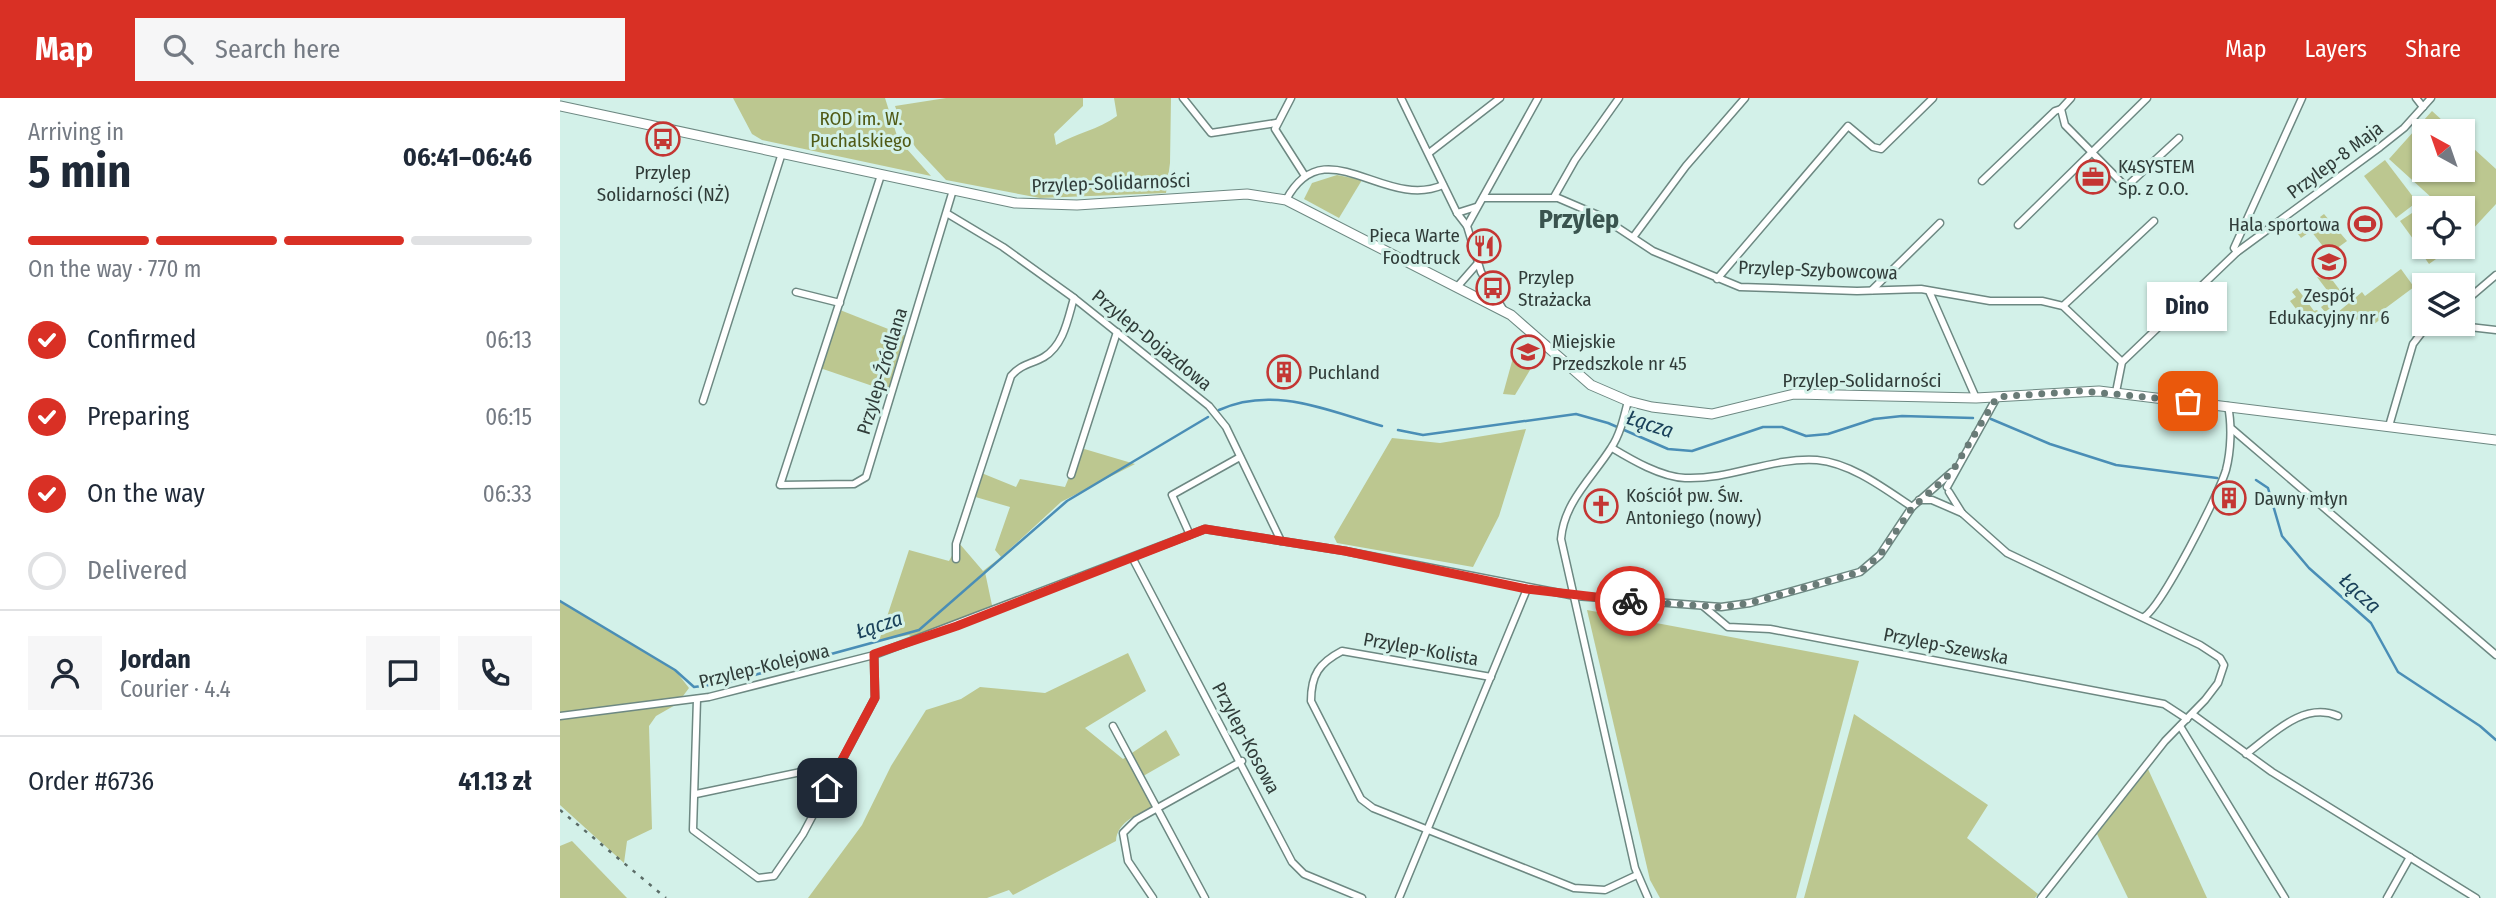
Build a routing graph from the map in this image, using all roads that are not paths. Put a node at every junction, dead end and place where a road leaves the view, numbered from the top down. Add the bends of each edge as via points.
1 (1183, 98) edge
2 (1291, 98) edge
3 (1401, 98) edge
4 (1500, 98) edge
5 (1530, 98) edge
6 (1538, 98) edge
7 (1619, 98) edge
8 (1745, 98) edge
9 (1933, 98) edge
10 (2071, 98) edge
11 (2147, 98) edge
12 (2302, 98) edge
13 (2416, 98) edge
14 (2431, 98) edge
15 (565, 104) edge
16 (1534, 107) junction
17 (2423, 107) junction
18 (2061, 109) junction
19 (1276, 123) junction
20 (2179, 138) dead end
21 (782, 153) junction
22 (1429, 153) junction
23 (2093, 153) junction
24 (881, 175) junction
25 (1305, 176) junction
26 (1982, 181) dead end
27 (1443, 185) junction
28 (953, 190) junction
29 (1555, 197) junction
30 (1483, 198) junction
31 (1286, 200) junction
32 (1476, 208) junction
33 (1457, 213) junction
34 (947, 214) junction
35 (2154, 221) dead end
36 (1940, 223) dead end
37 (2018, 225) dead end
38 (1467, 226) junction
39 (1634, 236) junction
40 (2237, 252) junction
41 (1478, 263) junction
42 (2496, 275) edge
43 (1717, 279) junction
44 (1457, 287) junction
45 (1872, 290) junction
46 (1929, 291) junction
47 (796, 292) dead end
48 (2475, 293) edge
49 (1074, 298) junction
50 (840, 303) junction
51 (2063, 306) junction
52 (1504, 312) junction
53 (2475, 328) edge
54 (2496, 330) edge
55 (1117, 332) junction
56 (2419, 336) edge
57 (2122, 362) junction
58 (2116, 392) junction
59 (1997, 397) junction
60 (1976, 398) junction
61 (704, 401) dead end
62 (1628, 401) junction
63 (2228, 406) junction
64 (2389, 426) junction
65 (2232, 429) junction
66 (2496, 440) edge
67 (1612, 448) junction
68 (1240, 457) junction
69 (1952, 472) junction
70 (1071, 475) dead end
71 (1938, 484) junction
72 (1948, 490) junction
73 (1930, 492) junction
74 (1919, 500) junction
75 (1932, 500) junction
76 (1940, 504) junction
77 (1912, 508) junction
78 (1962, 513) junction
79 (1191, 535) junction
80 (1281, 541) junction
81 (956, 559) dead end
82 (1133, 559) junction
83 (1527, 589) junction
84 (1575, 596) junction
85 (1703, 606) junction
86 (2144, 617) junction
87 (874, 654) junction
88 (2496, 655) edge
89 (1491, 677) junction
90 (697, 699) junction
91 (560, 716) edge
92 (2190, 716) junction
93 (2338, 716) dead end
94 (1113, 726) dead end
95 (2180, 726) junction
96 (2246, 754) junction
97 (1242, 761) junction
98 (839, 764) junction
99 (695, 794) junction
100 (1159, 808) junction
101 (1427, 830) junction
102 (2410, 857) junction
103 (1637, 876) junction
104 (1153, 898) edge
105 (1205, 898) edge
106 (1362, 898) edge
107 (1399, 898) edge
108 (1647, 898) edge
109 (2041, 898) edge
110 (2285, 898) edge
111 (2387, 898) edge
112 (2476, 898) edge

1 - 19 street via 1211,133
2 - 19 street
3 - 22 street
4 - 22 street
5 - 16 street
6 - 16 street
7 - 29 street
8 - 39 street
9 - 43 street via 1881,149 1848,125
10 - 18 street
11 - 23 street
12 - 40 street via 2234,248
13 - 17 street
14 - 17 street, Przylep-8 Maja
15 - 21 main road, Przylep-Solidarności
16 - 30 street
17 - 40 street, Przylep-8 Maja via 2380,147
18 - 23 street via 2065,125
18 - 26 street
19 - 25 street via 1277,135
20 - 23 street via 2126,187
21 - 24 main road, Przylep-Solidarności
21 - 61 street
22 - 27 street
23 - 37 street
24 - 28 main road, Przylep-Solidarności
24 - 50 street
25 - 27 street via 1328,169 1416,192
25 - 31 street
27 - 33 street
28 - 31 main road, Przylep-Solidarności via 1052,206 1247,194
28 - 34 street, Przylep-Źródlana
29 - 30 street, Przylep-Szybowcowa
29 - 39 street, Przylep-Szybowcowa
30 - 32 street
31 - 44 main road, Przylep-Solidarności
32 - 33 street
32 - 38 street
33 - 38 street
34 - 49 street, Przylep-Dojazdowa
34 - 50 street, Przylep-Źródlana via 866,477 854,484 780,485
35 - 51 street
36 - 45 street
38 - 41 street
39 - 43 street, Przylep-Szybowcowa via 1653,251
40 - 57 street, Przylep-8 Maja
41 - 44 street
41 - 52 street
42 - 48 street
43 - 45 street, Przylep-Szybowcowa via 1748,288
44 - 52 main road, Przylep-Solidarności
45 - 46 street, Przylep-Szybowcowa
46 - 51 street, Przylep-Szybowcowa via 1990,301 2042,300
46 - 60 street
47 - 50 street
49 - 55 street, Przylep-Dojazdowa
49 - 81 street via 1058,345 1011,376 956,544
51 - 57 street
52 - 62 main road, Przylep-Solidarności via 1591,385
53 - 54 street
55 - 68 street, Przylep-Dojazdowa via 1209,406
55 - 70 street
56 - 64 street
57 - 58 street
58 - 59 main road, Przylep-Solidarności
58 - 63 main road, Przylep-Solidarności
59 - 60 main road, Przylep-Solidarności
59 - 69 street
60 - 62 main road, Przylep-Solidarności via 1794,394 1725,413 1695,414
62 - 67 street
63 - 64 main road, Przylep-Solidarności
63 - 65 street
64 - 66 main road, Przylep-Solidarności
65 - 86 street via 2220,485 2180,564
65 - 88 street
67 - 77 street via 1636,463 1683,478 1820,460 1861,476
67 - 84 street via 1562,523 1565,563
68 - 79 street via 1172,495
68 - 80 street, Przylep-Dojazdowa
69 - 71 street
69 - 72 street
71 - 72 street
71 - 73 street
72 - 76 street via 1948,499
72 - 78 street
73 - 74 street
73 - 75 street
74 - 75 street
74 - 77 street
75 - 76 street
76 - 78 street
77 - 85 street via 1868,566 1842,578 1750,603
78 - 86 street via 2007,553
79 - 80 street, Przylep-Kolejowa via 1215,529
79 - 82 street, Przylep-Kolejowa
80 - 83 street, Przylep-Kolejowa
82 - 87 street, Przylep-Kolejowa
82 - 97 street, Przylep-Kosowa
83 - 84 street, Przylep-Kolejowa
83 - 89 street
84 - 85 street
84 - 103 street
85 - 92 street, Przylep-Szewska via 1728,627 1770,629 2164,704
86 - 92 street via 2200,645 2224,665 2218,683
87 - 90 street, Przylep-Kolejowa
87 - 98 street via 875,698
89 - 101 street
89 - 101 street, Przylep-Kolista via 1342,651 1316,670 1311,701 1361,799
90 - 91 street, Przylep-Kolejowa
90 - 99 street
92 - 95 street
92 - 96 street, Przylep-Szewska
93 - 96 street via 2298,716
94 - 100 street
95 - 109 street
95 - 110 street
96 - 102 street, Przylep-Szewska
97 - 100 street
97 - 106 street, Przylep-Kosowa via 1292,862 1304,874
98 - 99 street
98 - 99 street via 803,834 774,876 758,878 692,830
100 - 104 street via 1136,820 1123,834 1128,861
100 - 105 street
101 - 103 street, Przylep-Kolista via 1581,890 1605,890
101 - 107 street
102 - 111 street
102 - 112 street, Przylep-Szewska
103 - 108 street

